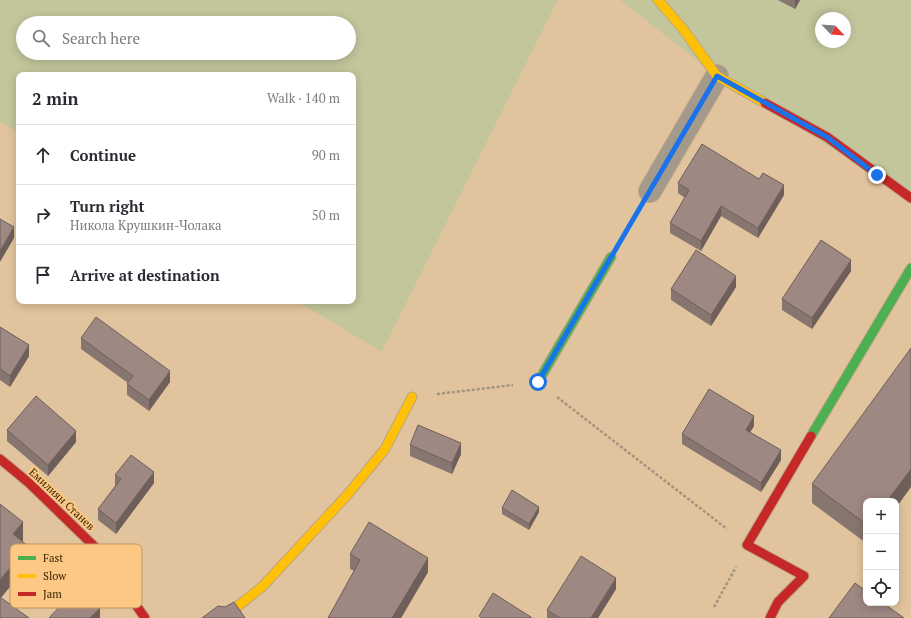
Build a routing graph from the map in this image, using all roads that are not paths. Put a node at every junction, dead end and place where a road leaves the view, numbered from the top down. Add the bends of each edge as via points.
1 (658, 0) edge
2 (717, 76) junction
3 (650, 191) road end
4 (911, 198) edge
5 (611, 257) road end
6 (911, 268) edge
7 (538, 382) road end
8 (412, 397) road end
9 (0, 459) edge
10 (93, 544) edge
11 (138, 608) edge
12 (145, 618) edge
13 (223, 618) edge
14 (770, 618) edge

1 - 2 street
2 - 3 street
2 - 4 street via 827,137
5 - 7 street
6 - 14 street via 747,545 804,576 778,602
8 - 13 street via 385,449 348,494 263,586
9 - 10 street, Емилиян Станев
11 - 12 street, Емилиян Станев

